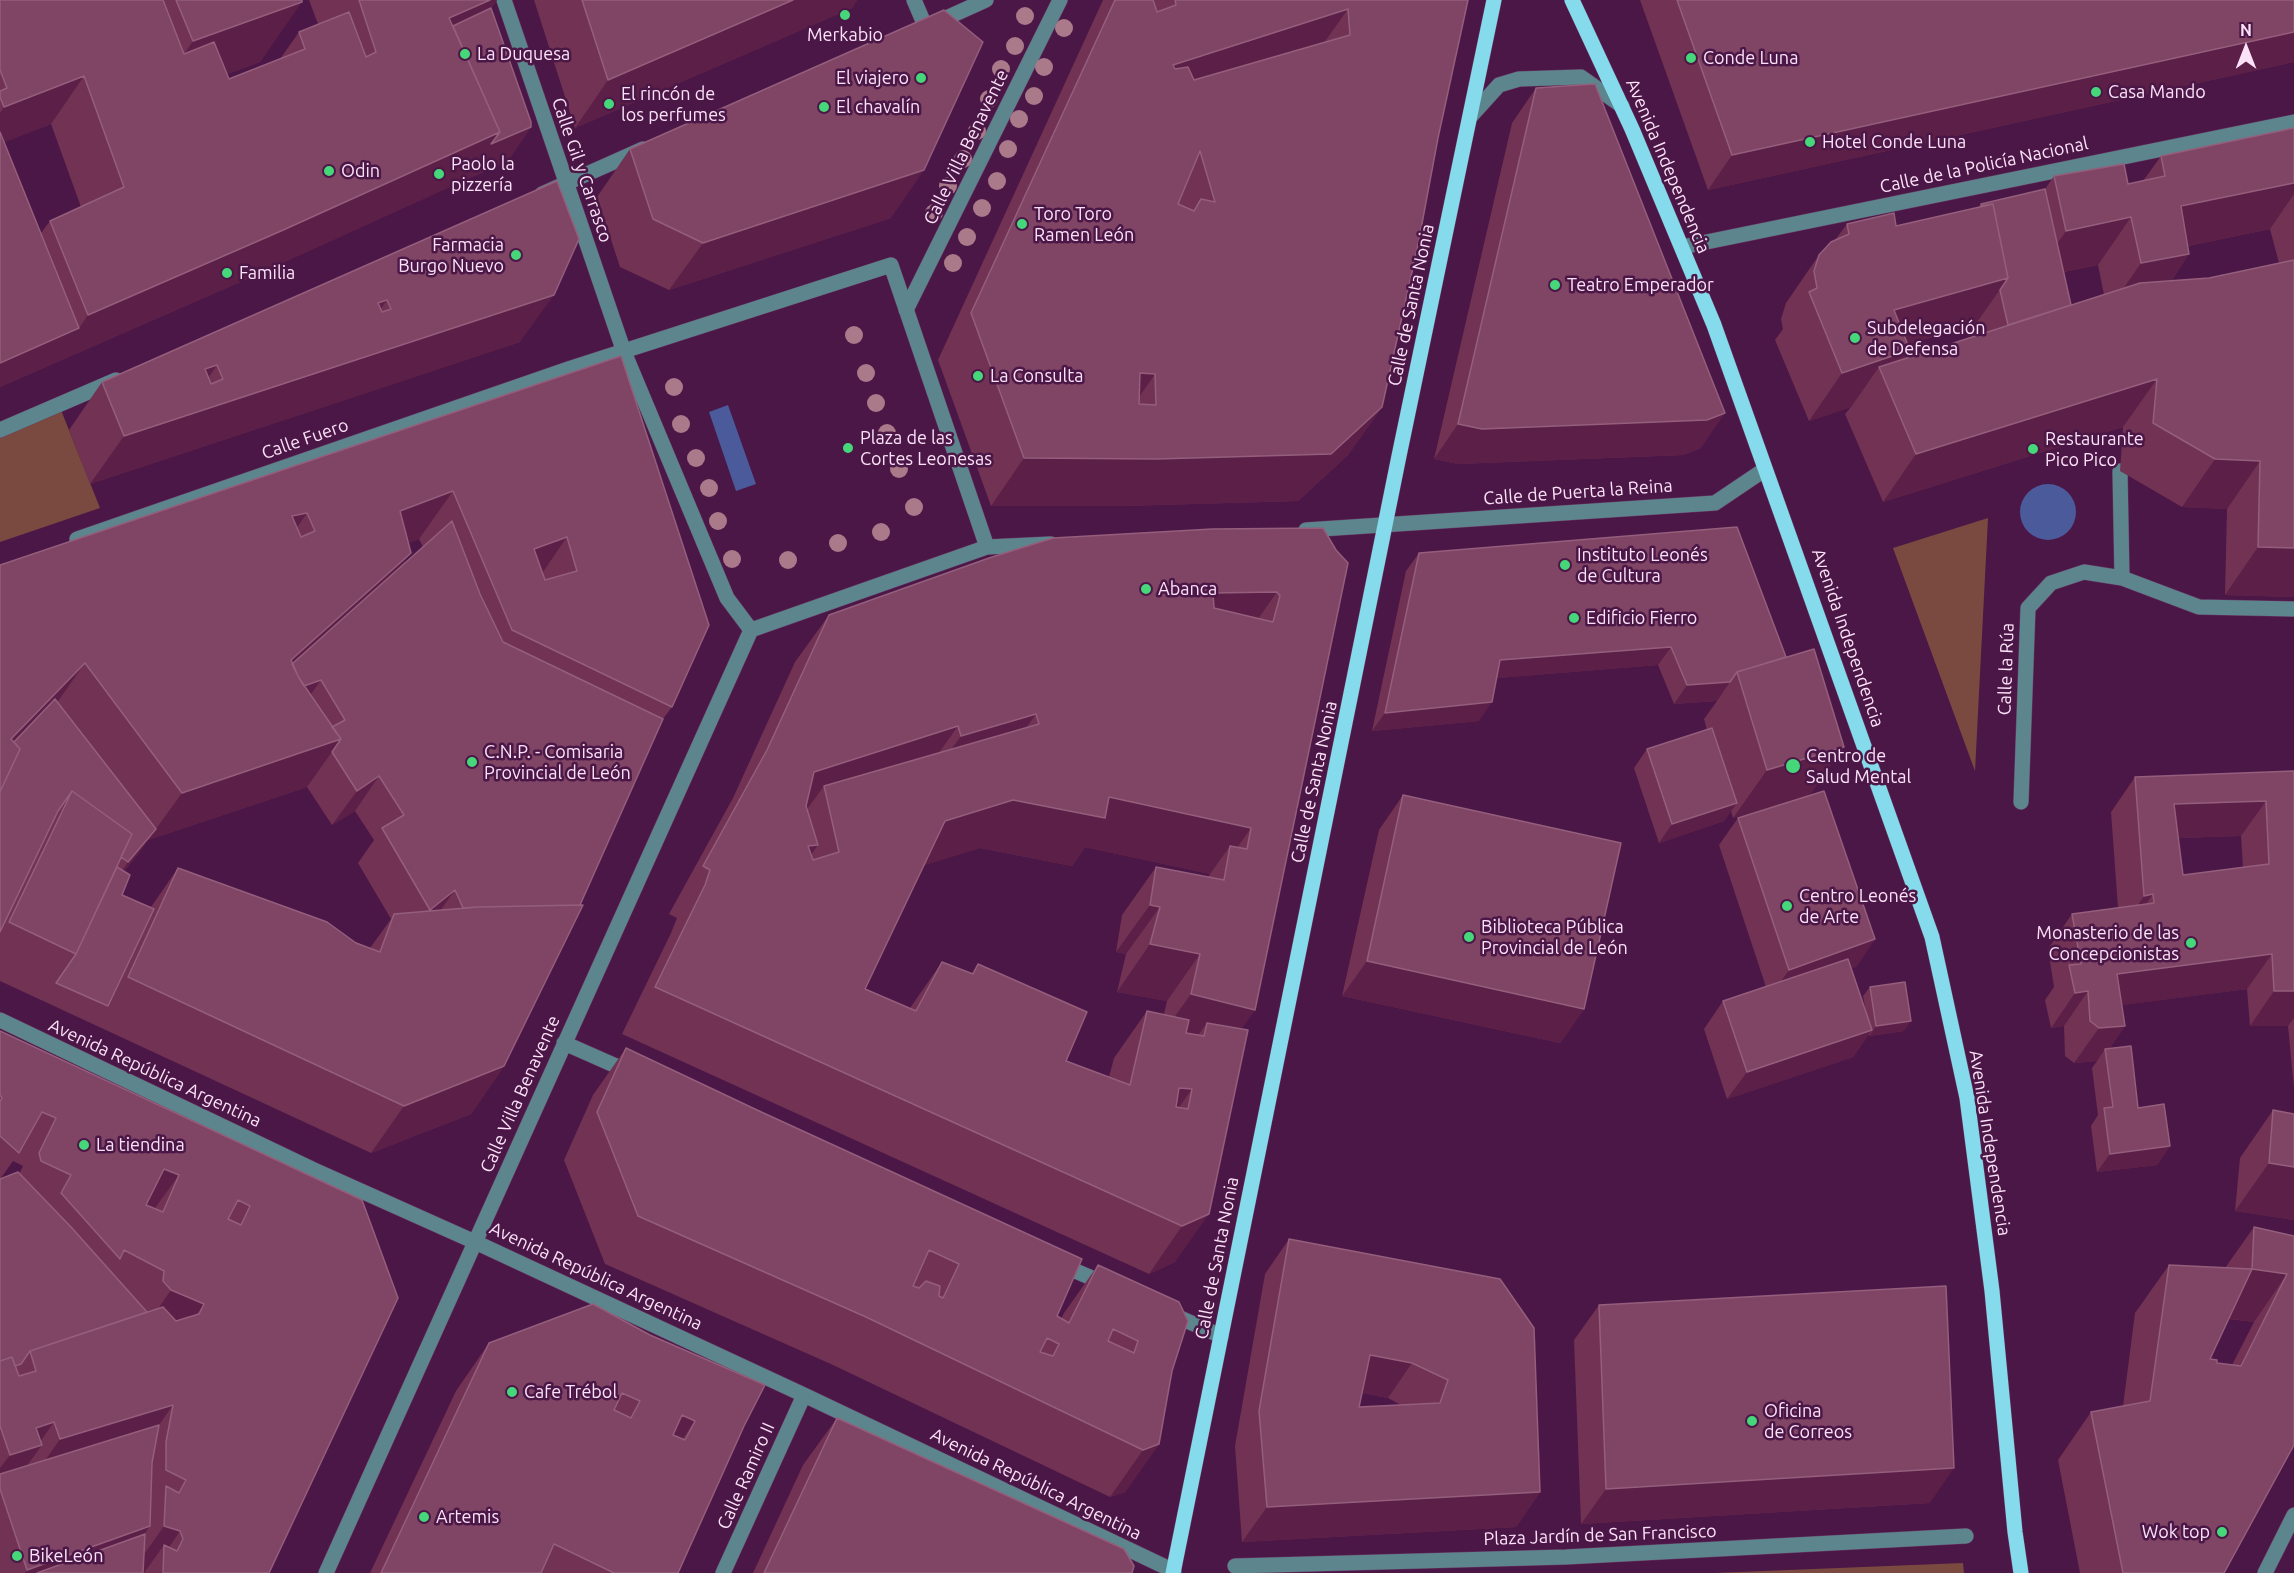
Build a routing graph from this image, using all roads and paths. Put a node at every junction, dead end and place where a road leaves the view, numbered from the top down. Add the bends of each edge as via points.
1 (504, 0) edge
2 (914, 0) edge
3 (986, 0) edge
4 (1060, 0) edge
5 (1494, 0) edge
6 (1572, 0) edge
7 (1622, 106) junction
8 (1471, 116) junction
9 (2294, 122) edge
10 (653, 145) edge
11 (566, 183) junction
12 (523, 202) edge
13 (1682, 247) junction
14 (906, 310) junction
15 (624, 352) junction
16 (135, 372) edge
17 (0, 430) edge
18 (1764, 470) junction
19 (2120, 471) dead end
20 (1385, 525) junction
21 (1290, 531) edge
22 (67, 542) edge
23 (1069, 543) edge
24 (987, 547) junction
25 (2122, 578) junction
26 (2294, 609) edge
27 (750, 630) junction
28 (2021, 802) dead end
29 (0, 1020) edge
30 (564, 1044) junction
31 (648, 1081) edge
32 (475, 1242) junction
33 (1049, 1259) edge
34 (1125, 1293) edge
35 (1157, 1307) edge
36 (1221, 1336) junction
37 (804, 1395) junction
38 (2294, 1515) edge
39 (1966, 1536) dead end
40 (1235, 1566) dead end
41 (1174, 1572) edge
42 (326, 1573) edge
43 (723, 1573) edge
44 (2021, 1573) edge
45 (2265, 1573) edge

1 - 11 street, Calle Gil y Carrasco
2 - 3 street via 920,30
4 - 14 street, Calle Villa Benavente
5 - 8 main road, Calle de Santa Nonia
6 - 7 main road, Avenida Independencia
7 - 8 street via 1581,77 1519,79 1498,85
7 - 13 main road, Avenida Independencia
8 - 20 main road, Calle de Santa Nonia
9 - 13 street, Calle de la Policía Nacional
10 - 11 street
11 - 12 street
11 - 15 street, Calle Gil y Carrasco
13 - 18 main road, Avenida Independencia via 1714,325
14 - 15 street via 891,265
14 - 24 street
15 - 22 street, Calle Fuero
15 - 27 street via 727,598
16 - 17 street
18 - 20 street, Calle de Puerta la Reina via 1715,503
18 - 44 main road, Avenida Independencia via 1795,547 1932,937 1967,1098 1992,1291
19 - 25 street
20 - 21 street, Calle de Puerta la Reina
20 - 36 main road, Calle de Santa Nonia
23 - 24 street
24 - 27 street
25 - 26 street, Calle la Rúa via 2199,607
25 - 28 street, Calle la Rúa via 2084,572 2051,583 2028,608
27 - 30 street, Calle Villa Benavente
29 - 32 street, Avenida República Argentina
30 - 31 street
30 - 32 street, Calle Villa Benavente
32 - 37 street, Avenida República Argentina
32 - 42 street, Calle Villa Benavente
33 - 34 street
35 - 36 street
36 - 41 main road, Calle de Santa Nonia
37 - 41 street, Avenida República Argentina
37 - 43 street, Calle Ramiro II
38 - 45 street
39 - 40 street, Plaza Jardín de San Francisco via 1566,1557

